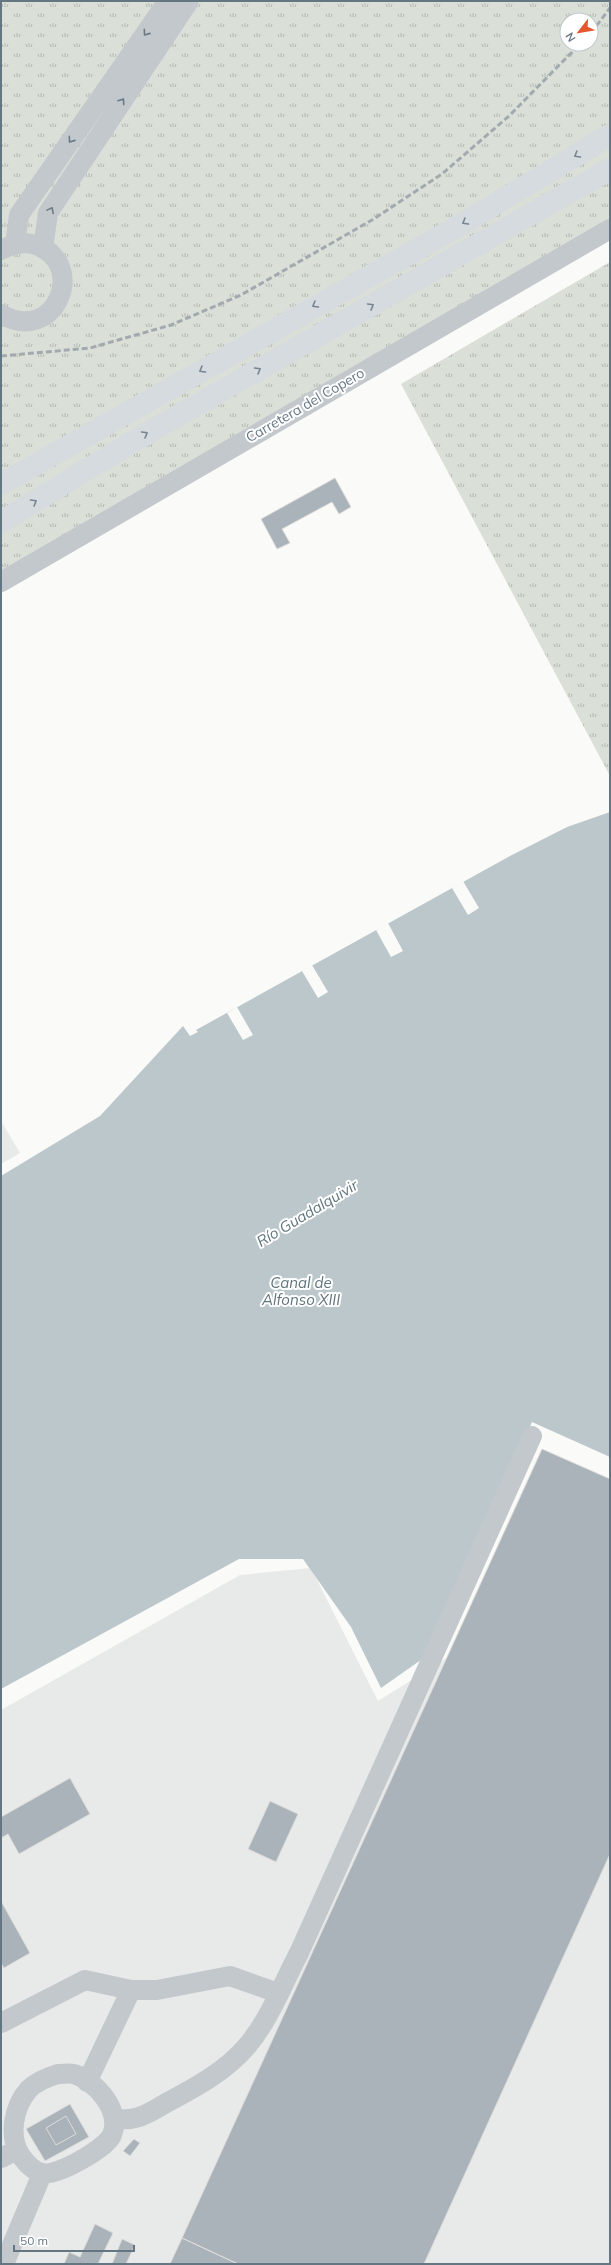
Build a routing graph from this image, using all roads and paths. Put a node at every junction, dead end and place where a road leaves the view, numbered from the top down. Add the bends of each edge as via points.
1 (168, 1) edge
2 (189, 1) edge
3 (610, 135) edge
4 (610, 169) edge
5 (610, 229) edge
6 (8, 247) edge
7 (43, 248) junction
8 (7, 320) edge
9 (1, 484) edge
10 (1, 522) edge
11 (1, 582) edge
12 (532, 1436) dead end
13 (131, 1990) junction
14 (278, 1993) junction
15 (1, 2023) edge
16 (87, 2082) junction
17 (115, 2118) junction
18 (9, 2154) edge
19 (42, 2174) junction
20 (4, 2264) edge

1 -> 6 street via 19,215
7 -> 2 street via 48,213
3 -> 9 main road via 464,223
10 -> 4 main road via 139,438
5 - 11 street, Carretera del Copero
6 - 7 street via 30,243
7 - 8 street via 58,264 63,277 62,292 56,305 45,316 32,321
12 - 14 street via 302,1946
13 - 14 street via 157,1990 230,1976
13 - 15 street via 85,1980
13 - 16 street
14 - 17 street via 248,2045 228,2064 198,2086 140,2118 125,2121
16 - 17 street via 104,2095
16 - 18 street via 74,2074 58,2074 46,2078 30,2089 13,2123
17 - 19 street via 111,2136 79,2162
18 - 19 street
19 - 20 street

